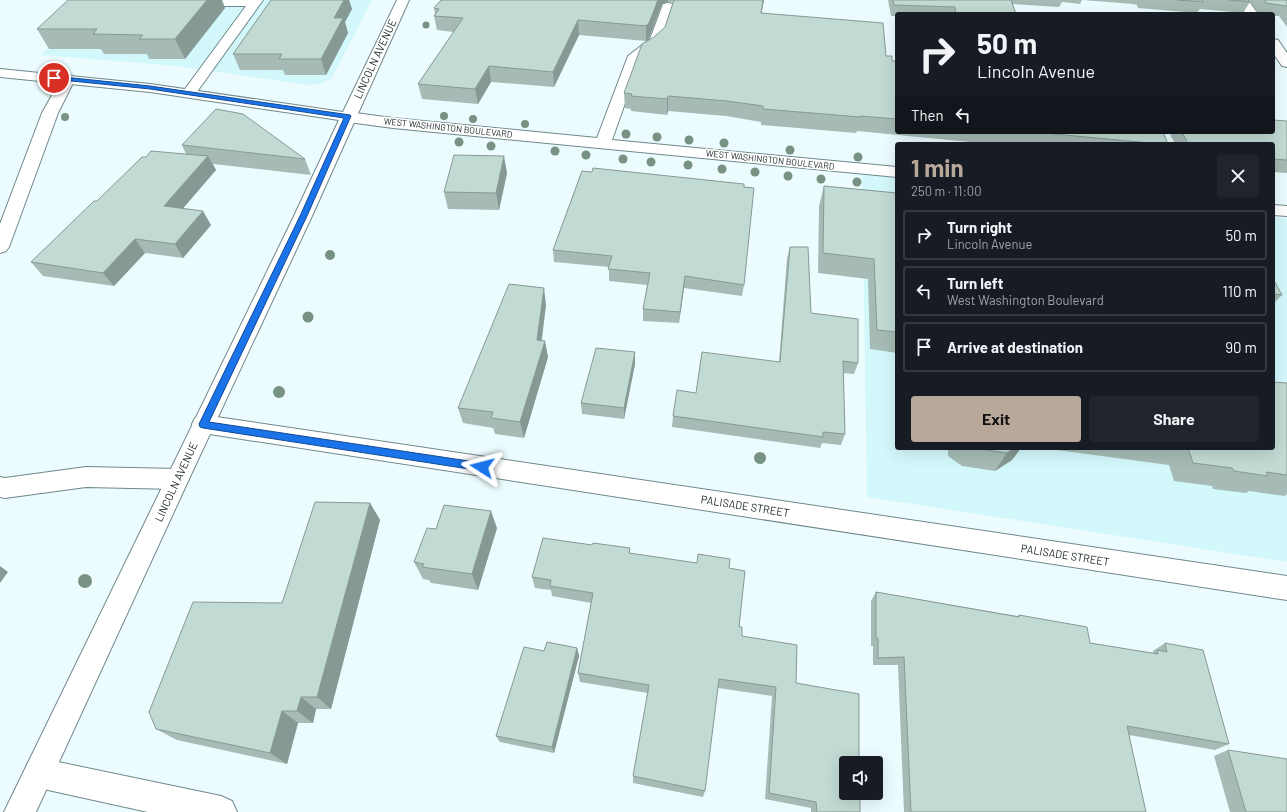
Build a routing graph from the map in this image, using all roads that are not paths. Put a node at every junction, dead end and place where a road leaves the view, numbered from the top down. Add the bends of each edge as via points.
1 (403, 0) edge
2 (1242, 0) edge
3 (256, 1) edge
4 (178, 3) edge
5 (668, 7) dead end
6 (1251, 12) edge
7 (1275, 46) edge
8 (1287, 63) edge
9 (0, 73) edge
10 (68, 80) junction
11 (189, 93) junction
12 (348, 116) junction
13 (603, 143) junction
14 (895, 172) edge
15 (1275, 210) edge
16 (1287, 211) edge
17 (0, 247) edge
18 (203, 424) junction
19 (177, 479) junction
20 (0, 487) edge
21 (1287, 588) edge
22 (39, 773) junction
23 (20, 812) edge
24 (221, 812) edge

1 - 12 street, LINCOLN AVENUE
2 - 6 street
3 - 4 street
3 - 11 street
5 - 13 street via 656,41 635,56
7 - 8 street
9 - 10 street, WEST WASHINGTON BOULEVARD
10 - 11 street, WEST WASHINGTON BOULEVARD
10 - 17 street via 50,113
11 - 12 street, WEST WASHINGTON BOULEVARD
12 - 13 street, WEST WASHINGTON BOULEVARD via 394,123
12 - 18 street, LINCOLN AVENUE
13 - 14 street, WEST WASHINGTON BOULEVARD
15 - 16 street
18 - 19 street, LINCOLN AVENUE
18 - 21 street, PALISADE STREET
19 - 20 street via 86,477
19 - 22 street, LINCOLN AVENUE
22 - 23 street, LINCOLN AVENUE
22 - 24 street

